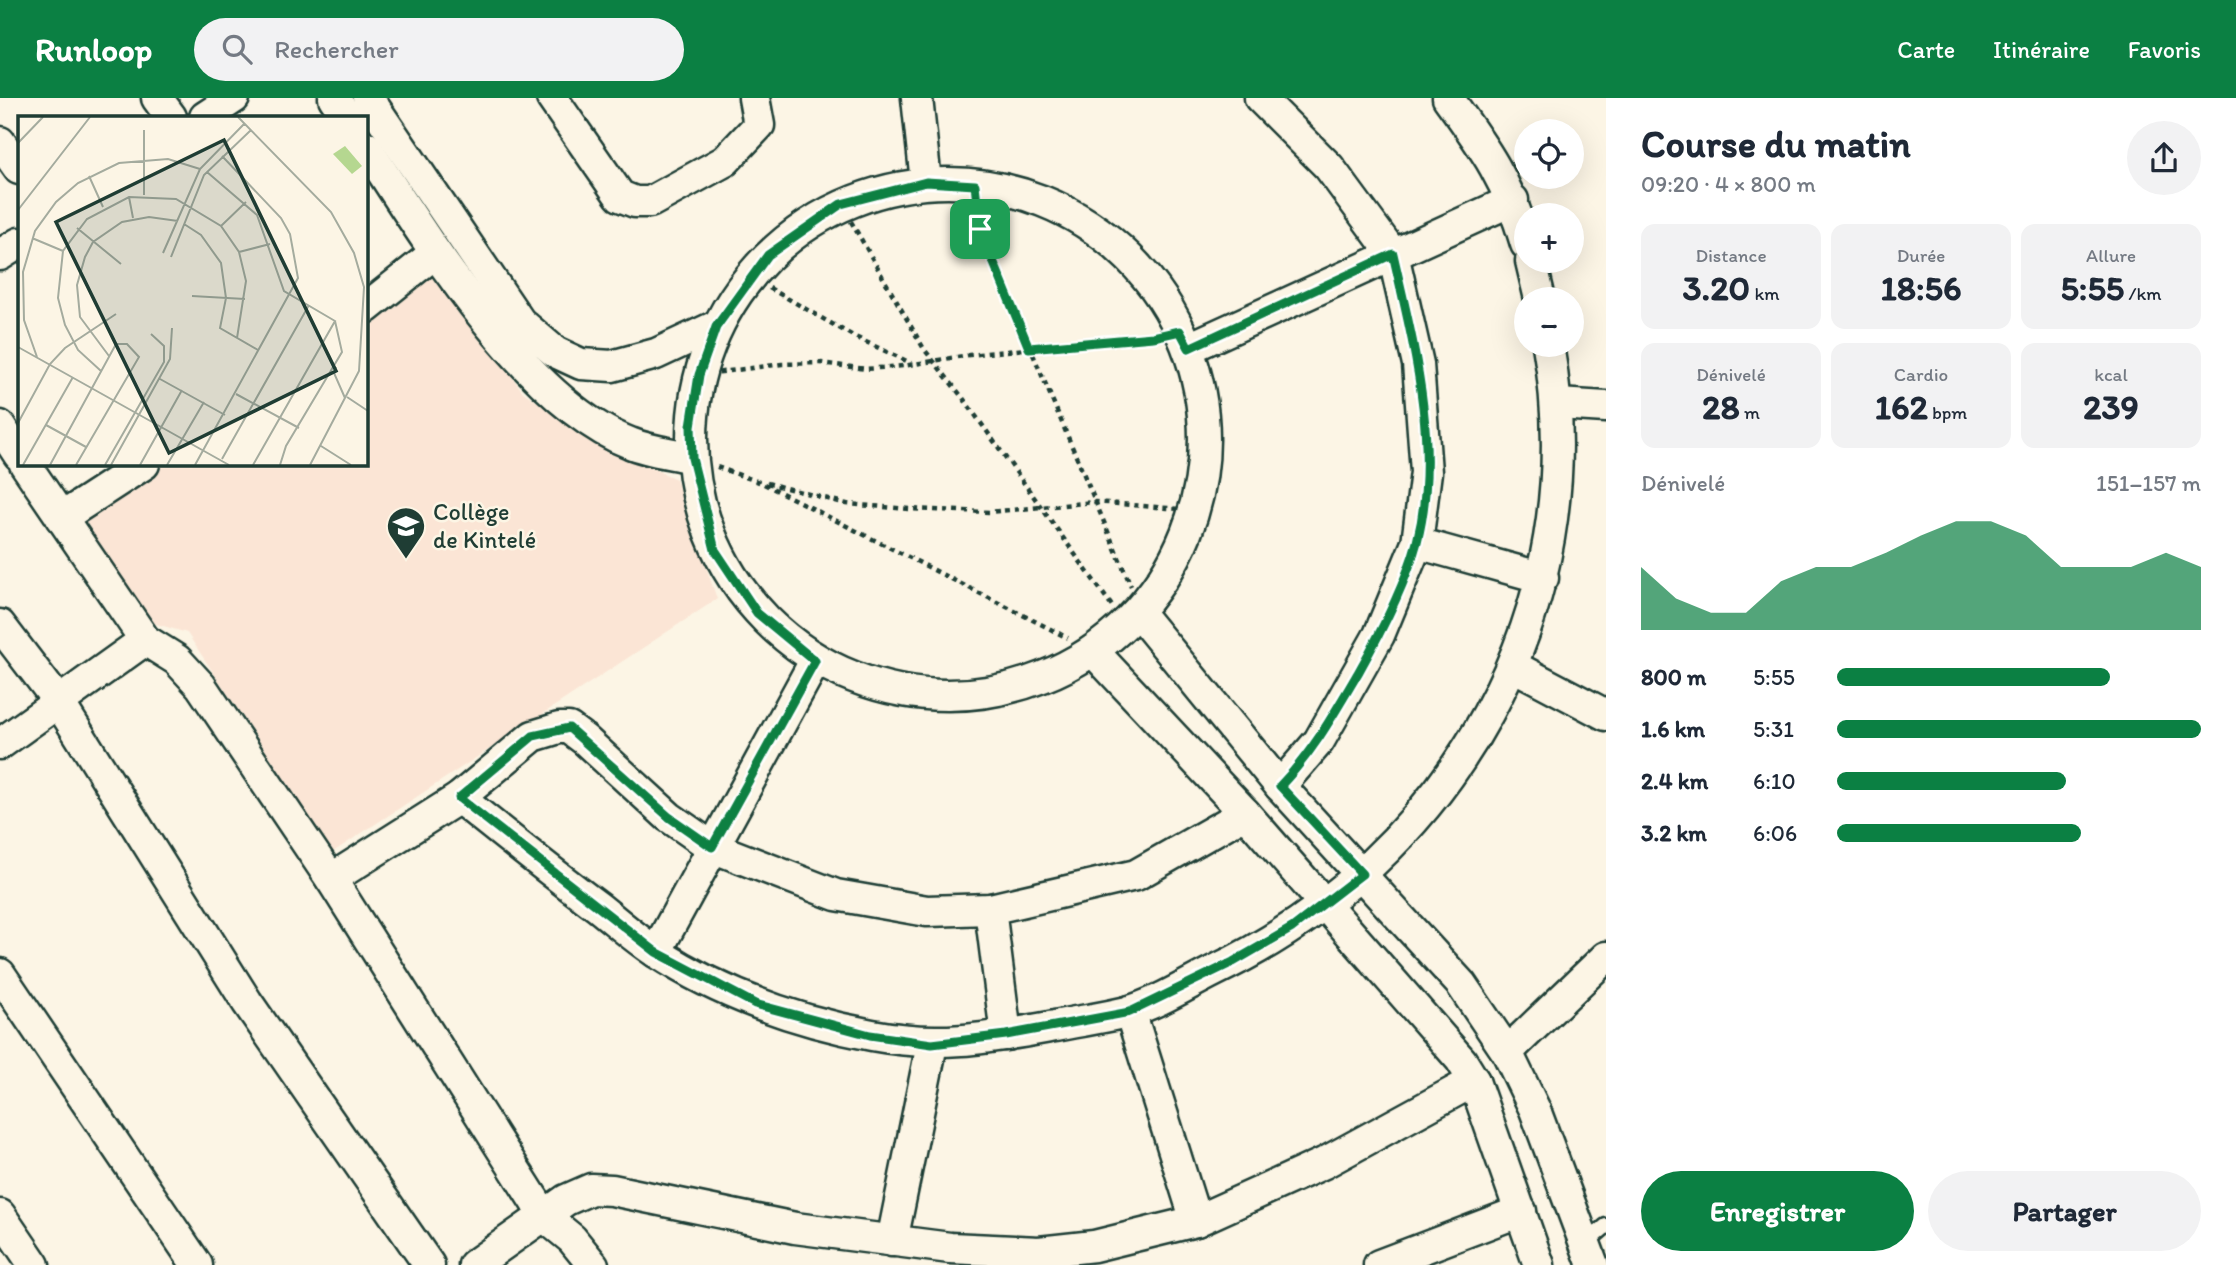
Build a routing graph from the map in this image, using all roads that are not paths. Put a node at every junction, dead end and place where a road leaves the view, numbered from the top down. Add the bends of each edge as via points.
1 (157, 98) edge
2 (234, 98) edge
3 (334, 98) edge
4 (368, 98) edge
5 (552, 98) edge
6 (754, 98) edge
7 (917, 98) edge
8 (1260, 98) edge
9 (1448, 98) edge
10 (170, 116) edge
11 (207, 116) edge
12 (346, 116) edge
13 (0, 142) edge
14 (368, 150) edge
15 (18, 168) edge
16 (926, 182) junction
17 (1513, 200) junction
18 (1514, 203) edge
19 (18, 244) edge
20 (435, 253) junction
21 (1393, 254) junction
22 (0, 255) edge
23 (368, 306) edge
24 (716, 327) junction
25 (1184, 339) junction
26 (1550, 357) edge
27 (1558, 404) junction
28 (1606, 407) edge
29 (0, 426) edge
30 (18, 454) edge
31 (692, 458) junction
32 (26, 466) edge
33 (141, 466) edge
34 (61, 518) junction
35 (1417, 542) junction
36 (1543, 578) junction
37 (1137, 611) junction
38 (0, 625) edge
39 (145, 640) junction
40 (1093, 651) junction
41 (815, 661) junction
42 (1513, 666) junction
43 (58, 701) junction
44 (1606, 715) edge
45 (0, 744) edge
46 (1280, 786) junction
47 (459, 798) junction
48 (1245, 813) junction
49 (712, 847) junction
50 (1362, 874) junction
51 (331, 879) junction
52 (1325, 904) junction
53 (990, 909) junction
54 (656, 952) junction
55 (1606, 957) edge
56 (0, 974) edge
57 (1130, 1012) junction
58 (1006, 1035) junction
59 (932, 1044) junction
60 (1507, 1052) junction
61 (1474, 1081) junction
62 (1521, 1211) junction
63 (0, 1215) edge
64 (545, 1217) junction
65 (1196, 1221) junction
66 (892, 1241) junction
67 (1595, 1245) edge
68 (0, 1248) edge
69 (15, 1265) edge
70 (34, 1265) edge
71 (197, 1265) edge
72 (429, 1265) edge
73 (474, 1265) edge
74 (593, 1265) edge
75 (1379, 1265) edge
76 (1539, 1265) edge

1 - 10 street
2 - 11 street
3 - 12 street
4 - 24 street via 520,322 555,352 581,364 612,366 656,354
5 - 6 street via 620,196 635,202 650,202 725,161 758,125
7 - 16 street
8 - 21 street via 1329,167
9 - 17 street via 1491,158
13 - 15 street
14 - 20 street
16 - 24 street via 841,204 768,255
16 - 25 street via 1009,188 1086,220 1147,275
17 - 18 street
17 - 21 street
19 - 22 street
20 - 23 street
20 - 31 street via 522,363 584,418 629,443
21 - 25 street
21 - 35 street via 1418,364 1426,472
24 - 31 street via 699,375 691,426
25 - 37 street via 1204,416 1200,487 1178,554
26 - 27 street
27 - 28 street
27 - 36 street via 1558,489
29 - 30 street
31 - 41 street via 715,550 757,613
32 - 34 street
33 - 34 street
34 - 39 street
35 - 36 street
35 - 46 street via 1380,635 1319,741
36 - 42 street
37 - 40 street
37 - 46 street
38 - 43 street
39 - 43 street
39 - 51 street via 177,660 201,686
40 - 41 street via 1028,684 956,697 883,689
40 - 48 street
41 - 49 street
42 - 44 street
42 - 50 street via 1460,762 1406,832
43 - 45 street
43 - 72 street via 247,1002
46 - 50 street
47 - 49 street via 533,736 569,728 669,817
47 - 51 street
47 - 54 street
48 - 52 street
48 - 53 street via 1136,876
49 - 53 street via 836,895 927,911
49 - 54 street
50 - 52 street
50 - 60 street via 1461,984
51 - 64 street
52 - 57 street via 1233,962
52 - 61 street via 1412,1000
53 - 58 street
54 - 59 street via 755,1004 870,1035
55 - 60 street
56 - 71 street
57 - 58 street
57 - 65 street
58 - 59 street
59 - 66 street
60 - 67 street
61 - 62 street
61 - 65 street via 1324,1163
62 - 75 street
62 - 76 street
63 - 70 street
64 - 66 street via 566,1199 591,1189 612,1190 795,1228
64 - 73 street
64 - 74 street via 572,1238
65 - 66 street via 1094,1246 1039,1252
68 - 69 street

